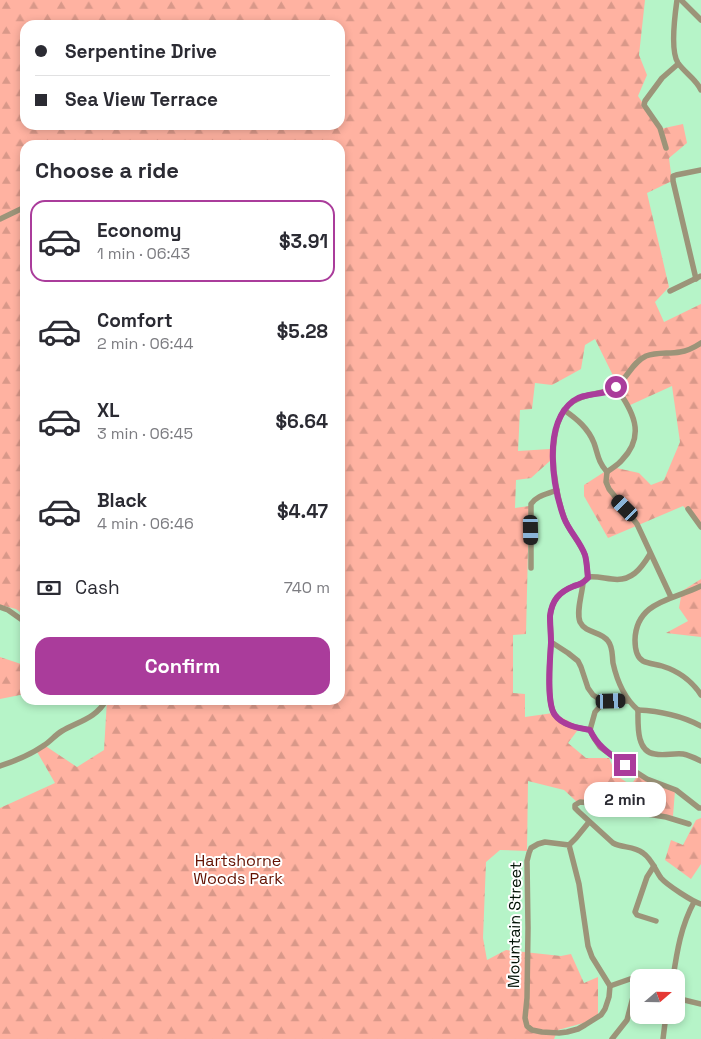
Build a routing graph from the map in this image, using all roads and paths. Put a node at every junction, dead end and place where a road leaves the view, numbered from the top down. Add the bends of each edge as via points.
1 (679, 0) edge
2 (701, 20) edge
3 (678, 64) junction
4 (701, 90) edge
5 (666, 148) dead end
6 (701, 170) edge
7 (20, 209) edge
8 (0, 219) edge
9 (699, 277) edge
10 (670, 291) dead end
11 (701, 343) edge
12 (616, 387) junction
13 (564, 410) junction
14 (607, 472) junction
15 (557, 490) junction
16 (688, 510) dead end
17 (701, 527) edge
18 (650, 554) junction
19 (531, 568) dead end
20 (588, 578) junction
21 (583, 585) junction
22 (701, 586) edge
23 (671, 597) junction
24 (0, 607) edge
25 (20, 618) edge
26 (551, 642) junction
27 (701, 695) edge
28 (628, 701) junction
29 (604, 702) junction
30 (103, 705) edge
31 (638, 710) junction
32 (701, 726) edge
33 (590, 730) junction
34 (701, 761) edge
35 (0, 766) edge
36 (701, 808) edge
37 (589, 822) junction
38 (690, 824) dead end
39 (566, 845) junction
40 (654, 866) junction
41 (694, 902) junction
42 (701, 904) edge
43 (656, 920) dead end
44 (675, 969) edge
45 (630, 979) edge
46 (610, 986) junction
47 (685, 1000) edge
48 (701, 1004) edge
49 (630, 1010) edge
50 (665, 1024) edge
51 (612, 1039) edge
52 (663, 1039) edge

1 - 2 street
1 - 3 street via 674,32 674,54
3 - 4 street
3 - 5 street via 662,78 644,104 660,128
6 - 9 street via 673,176
7 - 8 street
9 - 10 street
11 - 12 street via 681,352 644,358
12 - 13 street via 577,398
12 - 14 street via 635,421 635,432 627,454
13 - 14 street via 588,432
13 - 15 street via 557,424 553,455
14 - 18 street via 609,489 633,518
15 - 19 street via 534,499 531,504
15 - 20 street via 566,522 584,553
16 - 17 street
18 - 20 street via 637,573 628,578
18 - 23 street
20 - 21 street
21 - 26 street via 563,591 554,600 550,616
21 - 28 street via 580,621 588,630 604,636 611,645 617,676
22 - 23 street
23 - 27 street via 652,607 639,623 635,642 637,654 644,662 683,676
24 - 25 street
26 - 29 street via 578,661 589,690
26 - 33 street via 549,692 554,715 568,724
28 - 29 street
28 - 31 street
29 - 33 street via 595,712
30 - 35 street via 92,716 61,732 45,746
31 - 32 street via 665,712
31 - 34 street via 639,734 649,752 684,754
33 - 36 street via 600,747 625,765 647,780 676,790
37 - 38 street via 575,805 584,802
37 - 39 street
37 - 40 street via 616,845 643,853
39 - 46 street via 579,884 588,946
39 - 46 street, Mountain Street via 538,844 531,848 527,861 525,1018 528,1026 535,1031 573,1031 601,1014
40 - 41 street via 664,881
40 - 43 street via 636,912 641,917
41 - 42 street
41 - 44 street via 680,939
45 - 46 street
47 - 48 street
49 - 51 street via 627,1020
50 - 52 street

